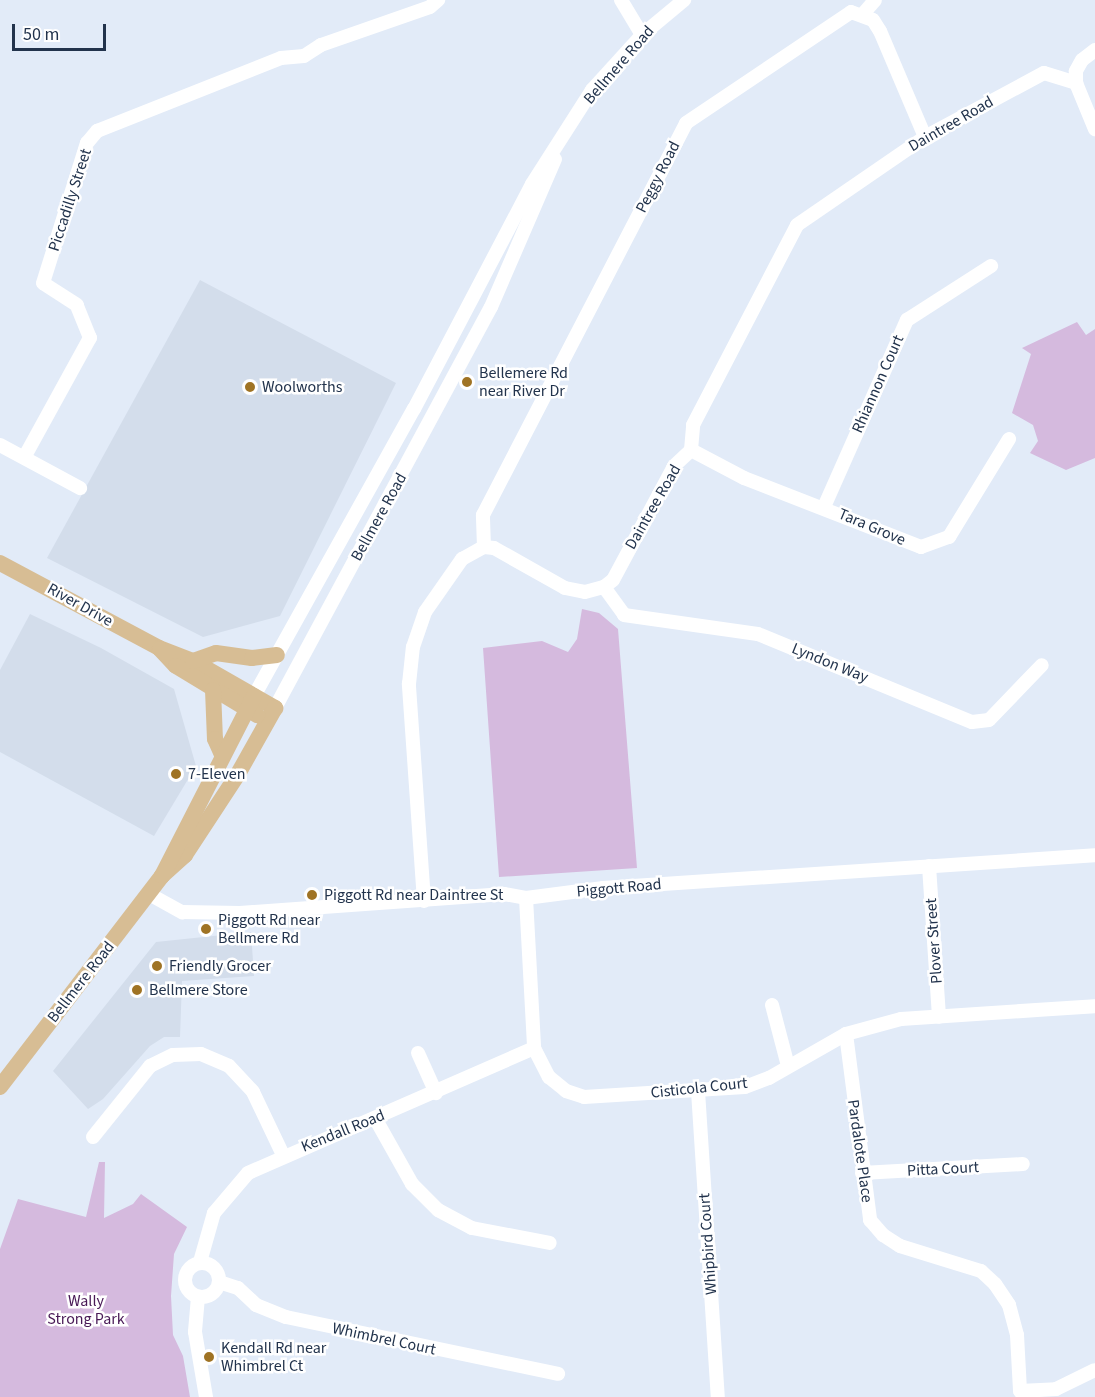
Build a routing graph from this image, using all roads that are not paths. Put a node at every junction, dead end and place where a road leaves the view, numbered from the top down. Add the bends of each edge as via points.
1 (438, 0) edge
2 (621, 0) edge
3 (684, 0) edge
4 (874, 0) edge
5 (863, 14) junction
6 (642, 35) junction
7 (1095, 50) edge
8 (1076, 83) junction
9 (1095, 129) edge
10 (925, 137) junction
11 (562, 138) junction
12 (991, 266) dead end
13 (1009, 439) dead end
14 (0, 445) edge
15 (691, 450) junction
16 (25, 456) junction
17 (80, 488) dead end
18 (824, 507) junction
19 (484, 547) junction
20 (0, 563) edge
21 (604, 587) junction
22 (159, 648) junction
23 (277, 655) junction
24 (193, 661) junction
25 (1042, 665) dead end
26 (213, 690) junction
27 (251, 703) junction
28 (271, 714) junction
29 (222, 755) junction
30 (1095, 855) edge
31 (929, 866) junction
32 (162, 876) junction
33 (149, 894) junction
34 (526, 898) junction
35 (424, 901) junction
36 (772, 1005) dead end
37 (1095, 1006) edge
38 (939, 1017) junction
39 (846, 1034) junction
40 (534, 1048) junction
41 (418, 1053) dead end
42 (788, 1066) junction
43 (0, 1088) edge
44 (698, 1090) junction
45 (436, 1093) junction
46 (375, 1118) junction
47 (93, 1137) dead end
48 (283, 1155) junction
49 (1023, 1164) dead end
50 (862, 1173) junction
51 (550, 1243) dead end
52 (200, 1262) junction
53 (219, 1282) junction
54 (198, 1297) junction
55 (1095, 1370) edge
56 (558, 1374) dead end
57 (206, 1397) edge
58 (718, 1397) edge

1 - 16 street, Piccadilly Street via 430,8 321,45 304,56 281,58 97,131 87,143 43,283 77,305 90,338
2 - 6 street
3 - 6 street, Bellmere Road
4 - 5 street
5 - 10 street via 880,31
5 - 19 street, Peggy Road via 852,12 839,18 686,123 483,515
6 - 11 street, Bellmere Road via 592,90
7 - 8 street via 1082,60 1076,71
8 - 9 street
8 - 10 street, Daintree Road via 1044,73
10 - 15 street, Daintree Road via 797,225 693,425
11 - 23 street, Bellmere Road via 532,184 414,409
11 - 28 street, Bellmere Road via 545,188 491,307
12 - 18 street, Rhiannon Court via 907,320
13 - 18 street, Tara Grove via 949,537 921,547
14 - 16 street
15 - 18 street, Tara Grove via 744,478
15 - 21 street, Daintree Road via 674,465 613,580
16 - 17 street
19 - 21 street via 504,552 565,588 585,592
19 - 35 street via 462,559 446,579 425,612 413,647 409,684
20 - 22 main road, River Drive
21 - 25 street, Lyndon Way via 624,615 758,634 972,722 989,720
22 - 24 main road, River Drive
22 - 26 main road, River Drive via 176,666
23 - 24 main road via 252,658 216,653
23 - 27 street, Bellmere Road
24 - 27 main road, River Drive
26 - 27 main road, River Drive
26 - 29 main road via 215,739
27 - 28 main road, River Drive
27 - 29 main road, Bellmere Road
28 - 32 main road, Bellmere Road via 185,855
29 - 32 main road, Bellmere Road
30 - 31 street, Piggott Road
31 - 34 street, Piggott Road via 603,888
31 - 38 street, Plover Street
32 - 33 main road, Bellmere Road
33 - 35 street, Piggott Road via 182,912 198,914
33 - 43 main road, Bellmere Road
34 - 35 street, Piggott Road via 504,894
34 - 40 street, Cisticola Court
36 - 42 street
37 - 38 street, Cisticola Court
38 - 39 street, Cisticola Court via 901,1019
39 - 42 street, Cisticola Court
39 - 50 street, Pardalote Place
40 - 44 street, Cisticola Court via 549,1077 584,1097
40 - 45 street, Kendall Road
41 - 45 street
42 - 44 street, Cisticola Court via 745,1086
44 - 58 street, Whipbird Court
45 - 46 street, Kendall Road
46 - 48 street, Kendall Road
46 - 51 street via 412,1184 438,1210 472,1227
47 - 48 street via 150,1066 172,1055 201,1054 229,1066 253,1092
48 - 52 street, Kendall Road via 248,1173 225,1196 208,1227
49 - 50 street, Pitta Court
50 - 55 street, Pardalote Place via 870,1220 883,1235 900,1246 981,1271 995,1284 1009,1305 1017,1335 1020,1391 1056,1389
52 - 53 street via 216,1270
52 - 54 street via 191,1266 184,1278 189,1292
53 - 54 street via 212,1294
53 - 56 street, Whimbrel Court via 238,1288 256,1305 286,1317
54 - 57 street via 195,1332

